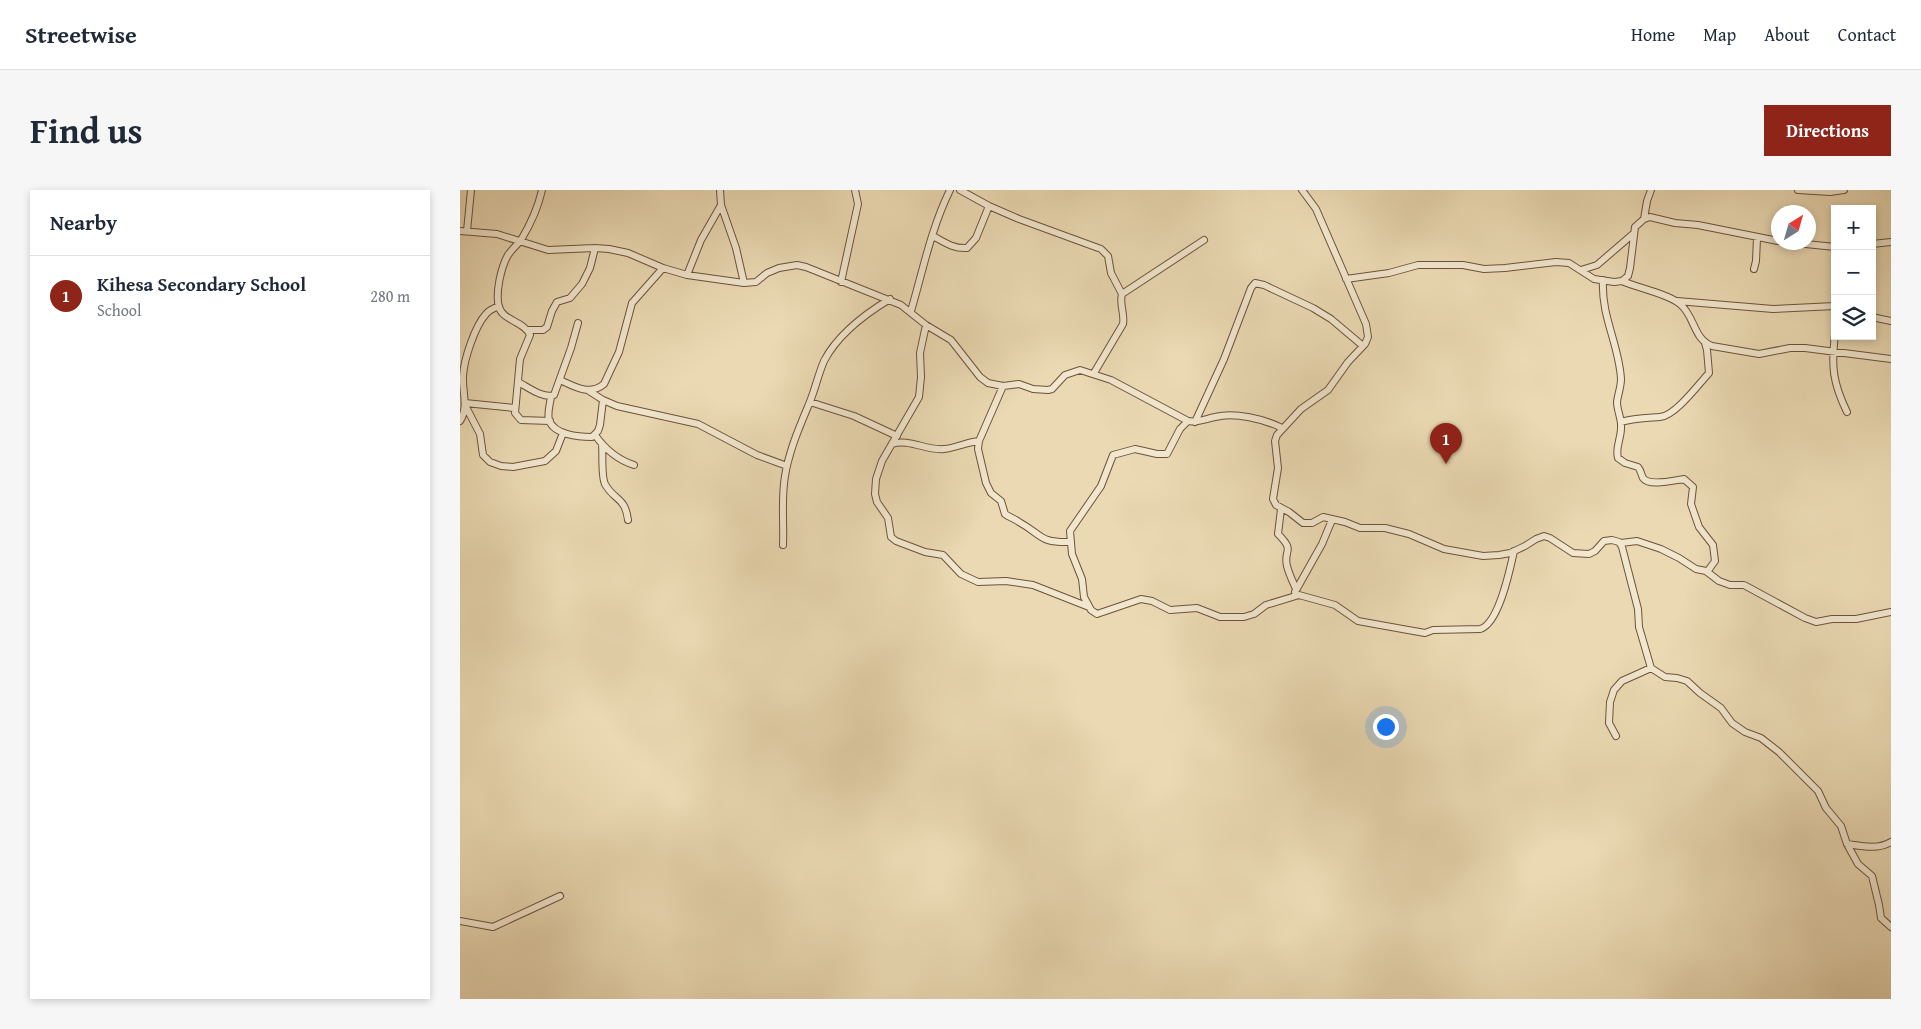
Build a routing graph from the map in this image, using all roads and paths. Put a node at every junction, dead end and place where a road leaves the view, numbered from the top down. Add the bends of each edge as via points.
1 (471, 190) edge
2 (542, 190) edge
3 (720, 190) edge
4 (855, 190) edge
5 (950, 190) edge
6 (960, 190) edge
7 (1302, 190) edge
8 (1651, 190) edge
9 (1798, 190) edge
10 (1844, 190) edge
11 (721, 205) junction
12 (990, 206) junction
13 (1644, 219) junction
14 (463, 231) edge
15 (1633, 234) junction
16 (933, 236) junction
17 (1757, 238) junction
18 (1204, 240) dead end
19 (1771, 240) edge
20 (520, 241) junction
21 (1891, 242) edge
22 (1876, 244) edge
23 (1816, 245) edge
24 (1831, 247) edge
25 (595, 248) junction
26 (663, 268) junction
27 (1754, 269) dead end
28 (1581, 270) junction
29 (687, 275) junction
30 (1346, 280) junction
31 (1603, 280) junction
32 (1622, 281) junction
33 (841, 282) junction
34 (744, 283) junction
35 (1122, 294) junction
36 (890, 299) junction
37 (1676, 301) junction
38 (499, 306) junction
39 (1831, 306) edge
40 (911, 311) junction
41 (1876, 318) edge
42 (1891, 321) edge
43 (578, 322) dead end
44 (926, 325) junction
45 (528, 330) junction
46 (1834, 340) edge
47 (1705, 343) junction
48 (1363, 346) junction
49 (1833, 351) junction
50 (1891, 359) edge
51 (1094, 373) junction
52 (560, 380) junction
53 (518, 382) junction
54 (1003, 386) junction
55 (589, 390) junction
56 (551, 397) junction
57 (603, 400) junction
58 (810, 402) junction
59 (465, 404) junction
60 (514, 408) junction
61 (1847, 412) dead end
62 (460, 421) edge
63 (550, 421) junction
64 (1192, 421) junction
65 (1621, 422) junction
66 (1282, 428) junction
67 (563, 432) junction
68 (595, 435) junction
69 (897, 436) junction
70 (979, 441) junction
71 (602, 444) junction
72 (892, 444) junction
73 (634, 465) dead end
74 (787, 466) junction
75 (1280, 509) junction
76 (628, 520) dead end
77 (1332, 520) junction
78 (1071, 542) junction
79 (1621, 543) junction
80 (782, 545) dead end
81 (1514, 551) junction
82 (1707, 572) junction
83 (1295, 592) junction
84 (1090, 607) junction
85 (1891, 612) edge
86 (1651, 668) junction
87 (1616, 736) dead end
88 (1891, 842) edge
89 (1847, 844) junction
90 (560, 896) dead end
91 (460, 921) edge
92 (1891, 927) edge

1 - 14 street
2 - 20 street via 534,216
3 - 11 street
4 - 33 street via 858,204
5 - 16 street
6 - 12 street
7 - 30 street via 1316,210
8 - 13 street
9 - 10 street
11 - 29 street via 701,240
11 - 34 street
12 - 16 street via 976,238 966,248 951,246
12 - 35 street via 1101,249 1108,256 1113,278
13 - 15 street via 1635,227
13 - 17 street via 1698,225
14 - 20 street via 496,234
15 - 28 street via 1597,266
15 - 32 street via 1630,268
16 - 40 street
17 - 19 street
17 - 27 street
18 - 35 street
20 - 25 street via 548,250
20 - 38 street via 502,267
21 - 22 street
23 - 24 street
25 - 26 street via 628,253
25 - 45 street via 587,277 570,298 557,302 546,329
26 - 29 street
26 - 55 street via 632,303 619,352 608,378 600,388
28 - 30 street via 1563,262 1484,269 1464,265 1418,265
28 - 31 street via 1594,279
29 - 34 street
30 - 48 street via 1366,324 1368,337
31 - 32 street
31 - 65 street via 1602,297 1620,374 1617,402
32 - 37 street
33 - 34 street via 797,265 773,270 756,282
33 - 36 street
35 - 51 street via 1123,324
36 - 40 street
36 - 58 street via 863,317 838,342 824,361
37 - 39 street via 1773,309
37 - 47 street via 1688,313
38 - 45 street via 504,314
38 - 59 street via 487,313 475,334 463,373
40 - 44 street
41 - 42 street
43 - 52 street
44 - 54 street via 951,340 980,377 988,383
44 - 69 street via 920,353 918,397
45 - 53 street via 530,335 520,358
46 - 49 street
47 - 49 street via 1759,354 1796,347
47 - 65 street via 1709,373 1682,403 1661,418 1649,416
48 - 64 street via 1313,308 1255,283 1224,360
48 - 66 street via 1328,390 1300,409
49 - 50 street
49 - 61 street via 1834,381
51 - 54 street via 1071,372 1048,390 1019,384
51 - 64 street
52 - 55 street
52 - 56 street
53 - 56 street
53 - 60 street
54 - 70 street
55 - 57 street
56 - 63 street
57 - 68 street via 600,425
57 - 74 street via 630,410 698,424 757,455
58 - 69 street via 854,416
58 - 74 street
59 - 60 street
59 - 62 street
59 - 67 street via 480,434 483,455 501,466 513,467 545,460 556,451
60 - 63 street via 521,420
63 - 67 street
64 - 66 street via 1216,416 1246,417
64 - 78 street via 1180,429 1167,454 1135,448 1113,455 1101,486 1072,526
65 - 82 street via 1617,448 1619,459 1638,467 1648,482 1684,479 1693,487 1691,504 1699,527 1713,545 1715,561
66 - 75 street via 1275,439 1278,462 1273,498
67 - 68 street via 588,437
68 - 71 street
69 - 72 street
70 - 72 street via 944,449 902,442
70 - 78 street via 986,483 991,493 1001,501 1005,514 1049,541
71 - 73 street via 621,460
71 - 76 street via 604,479 624,503
72 - 84 street via 876,478 875,494 888,518 893,540 943,555 962,574 978,582 1006,581 1033,585
74 - 80 street
75 - 77 street via 1303,524 1322,517
75 - 83 street via 1278,534 1289,551 1286,564
77 - 81 street via 1360,528 1385,528 1444,549 1483,556
77 - 83 street
78 - 84 street via 1083,593
79 - 81 street via 1615,540 1604,542 1589,554 1573,553 1544,536
79 - 82 street via 1637,541 1661,549
79 - 86 street
81 - 83 street via 1496,614 1484,629 1425,633 1358,621 1331,604
82 - 85 street via 1726,584 1744,585 1816,622
83 - 84 street via 1244,617 1220,617 1197,608 1170,610 1141,599 1101,614 1093,613
86 - 87 street via 1622,681 1614,690 1609,723
86 - 89 street via 1665,678 1688,681 1721,708 1732,723 1779,752 1818,791 1826,808 1841,826
88 - 89 street via 1871,847
89 - 92 street via 1858,864 1872,876 1880,918
90 - 91 street via 493,927

